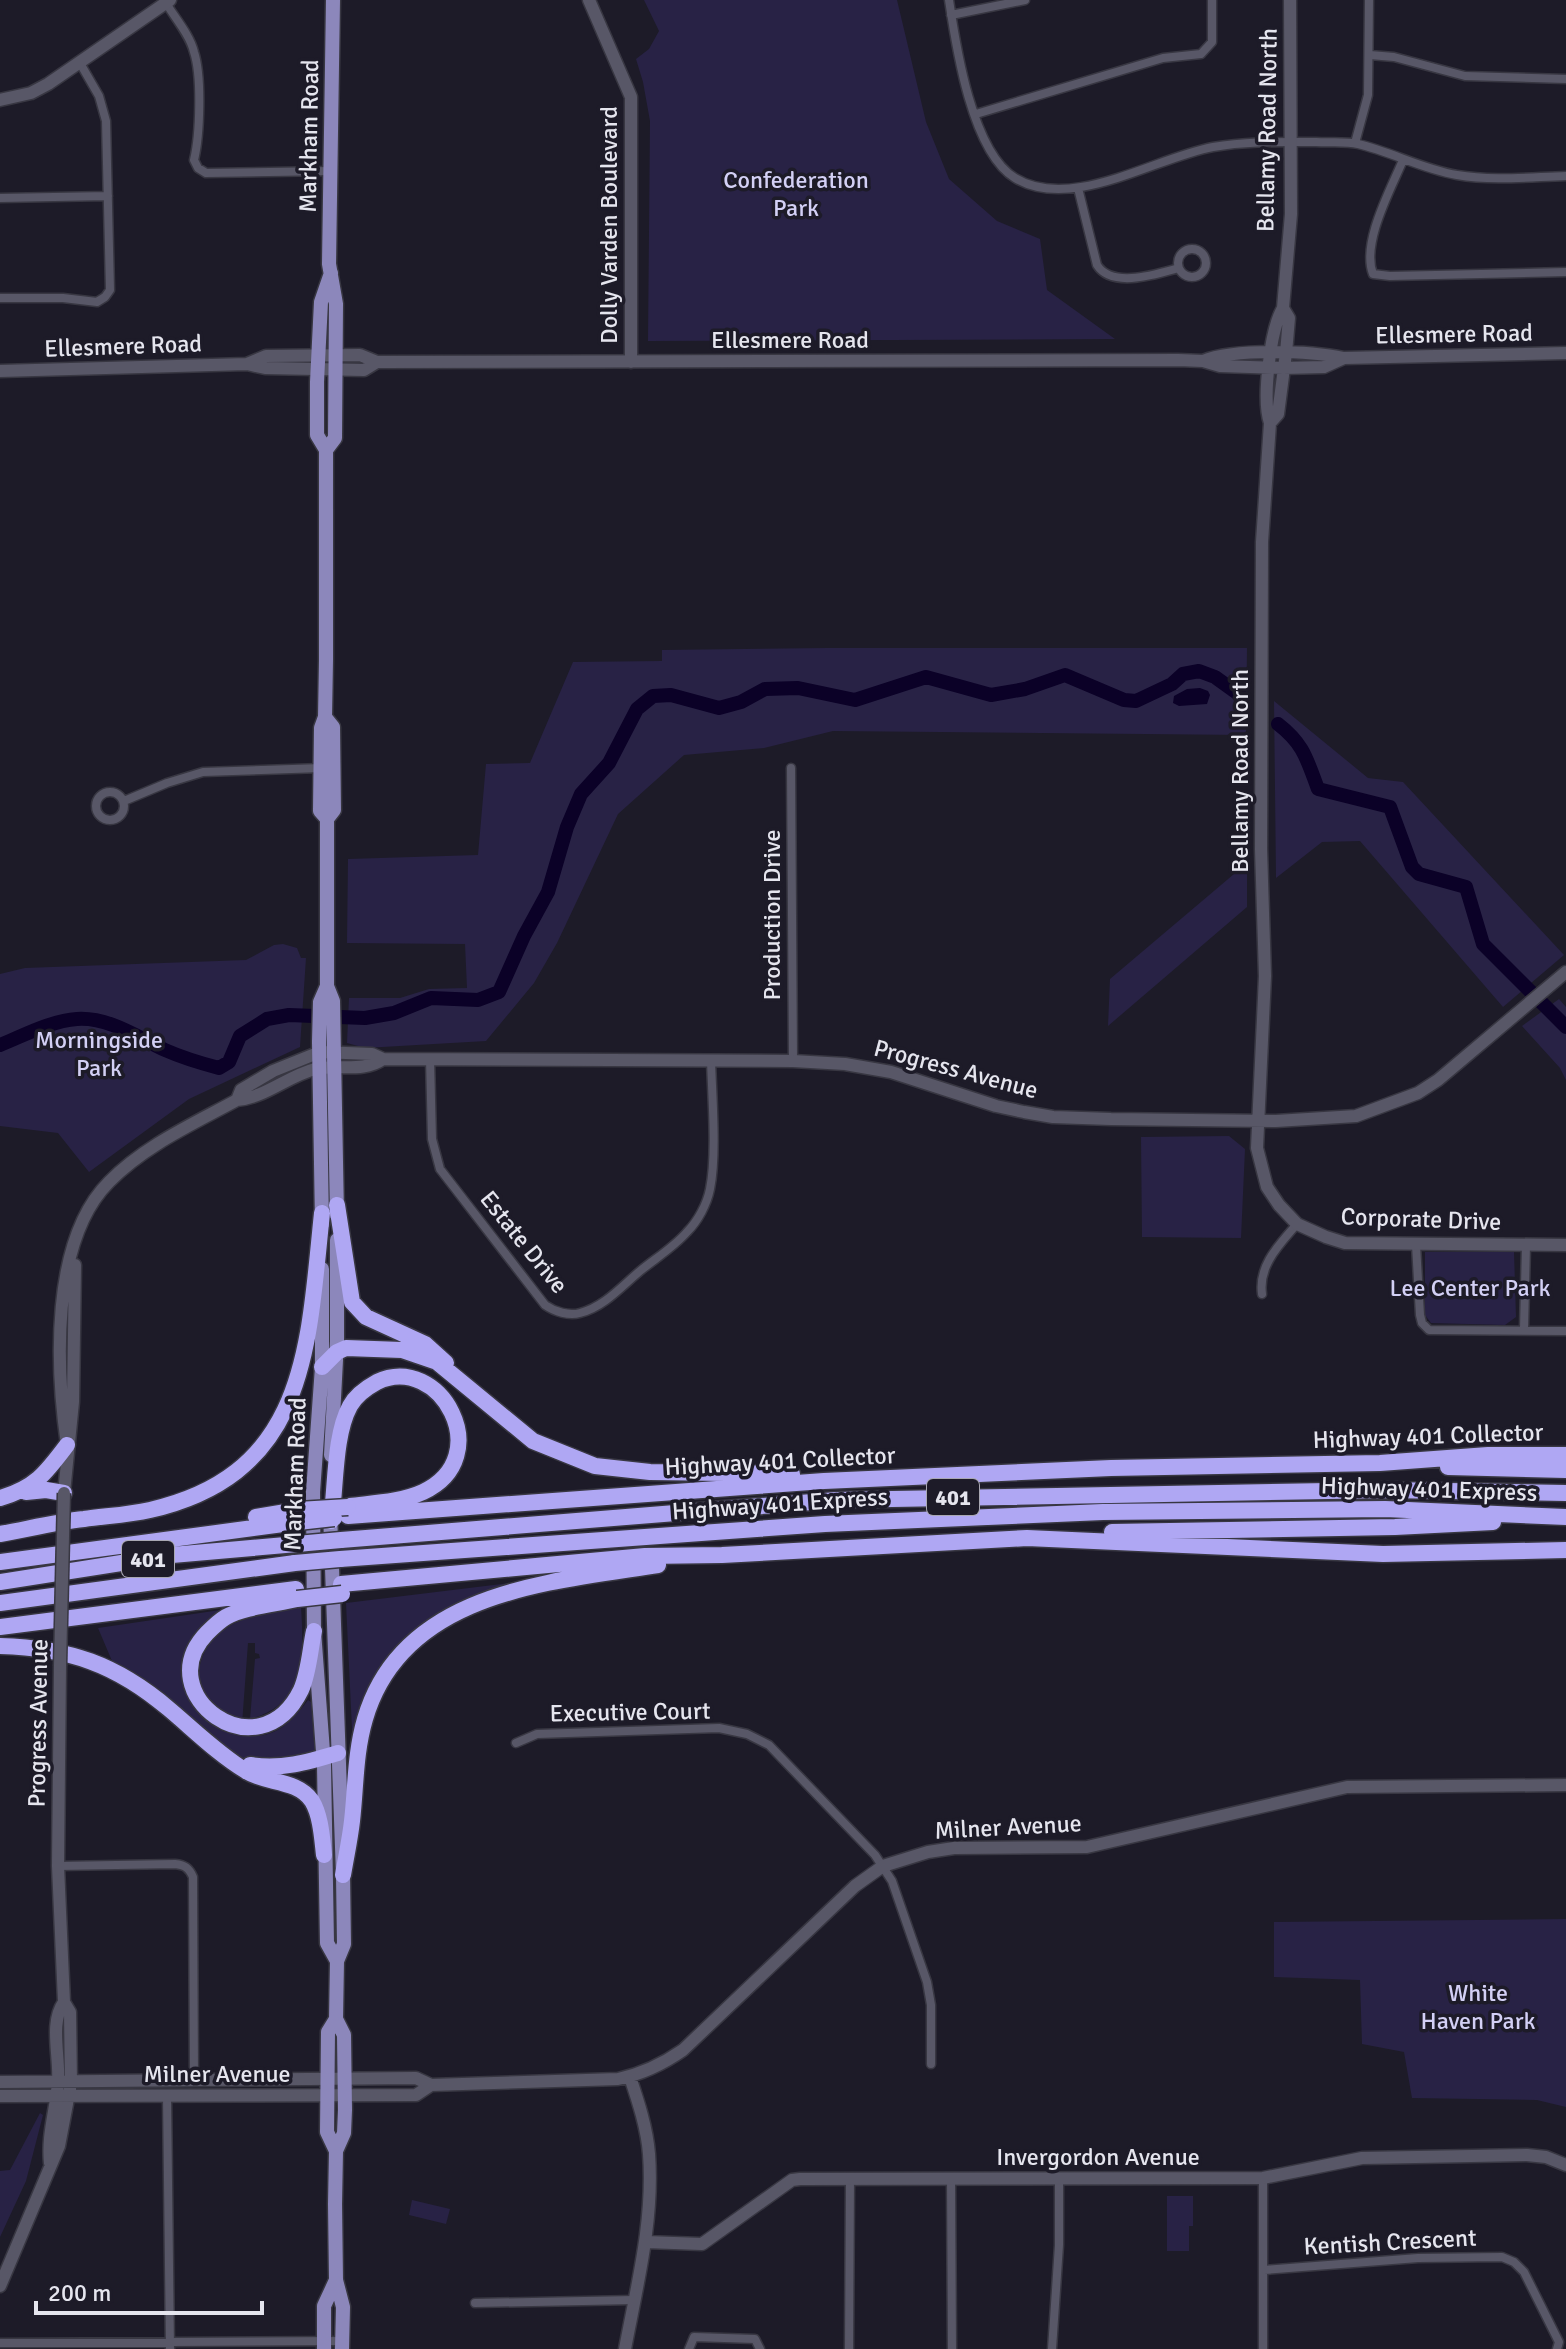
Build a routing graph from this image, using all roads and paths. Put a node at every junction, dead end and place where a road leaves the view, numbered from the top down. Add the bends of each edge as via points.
1 (333, 0) edge
2 (589, 0) edge
3 (949, 0) edge
4 (1025, 0) edge
5 (1212, 0) edge
6 (1290, 0) edge
7 (1369, 0) edge
8 (168, 1) edge
9 (951, 15) junction
10 (1370, 55) junction
11 (80, 63) junction
12 (1566, 79) edge
13 (0, 100) edge
14 (976, 114) junction
15 (1291, 141) junction
16 (1355, 143) junction
17 (1403, 160) junction
18 (331, 171) junction
19 (1566, 176) edge
20 (1078, 188) junction
21 (108, 196) junction
22 (0, 198) edge
23 (1179, 268) dead end
24 (1566, 272) edge
25 (331, 273) junction
26 (0, 298) edge
27 (1283, 308) junction
28 (1286, 353) junction
29 (1566, 353) edge
30 (1272, 354) junction
31 (1344, 358) junction
32 (1203, 361) junction
33 (631, 362) junction
34 (318, 363) junction
35 (334, 363) junction
36 (1270, 368) junction
37 (1283, 368) junction
38 (0, 371) edge
39 (1270, 423) junction
40 (326, 450) junction
41 (326, 768) junction
42 (791, 768) dead end
43 (124, 801) dead end
44 (1566, 972) edge
45 (430, 1059) junction
46 (327, 1060) junction
47 (711, 1060) junction
48 (793, 1061) junction
49 (1257, 1120) junction
50 (330, 1209) junction
51 (1297, 1224) junction
52 (1416, 1245) junction
53 (1526, 1245) junction
54 (1566, 1245) edge
55 (70, 1268) junction
56 (1262, 1294) dead end
57 (1524, 1329) junction
58 (1566, 1331) edge
59 (60, 1339) junction
60 (72, 1346) junction
61 (337, 1352) junction
62 (322, 1367) junction
63 (475, 1393) junction
64 (67, 1445) junction
65 (1566, 1455) edge
66 (1380, 1463) junction
67 (1566, 1470) edge
68 (824, 1481) junction
69 (64, 1493) junction
70 (1566, 1493) edge
71 (8, 1495) edge
72 (348, 1512) junction
73 (1561, 1517) edge
74 (336, 1533) junction
75 (0, 1534) edge
76 (1027, 1538) junction
77 (1566, 1550) edge
78 (722, 1555) junction
79 (0, 1562) edge
80 (0, 1582) edge
81 (296, 1594) junction
82 (0, 1603) edge
83 (0, 1627) edge
84 (314, 1631) junction
85 (0, 1646) edge
86 (516, 1743) dead end
87 (215, 1748) junction
88 (331, 1755) junction
89 (1566, 1785) edge
90 (324, 1855) junction
91 (58, 1866) junction
92 (883, 1866) junction
93 (343, 1875) junction
94 (337, 1961) junction
95 (336, 2019) junction
96 (931, 2064) dead end
97 (630, 2077) junction
98 (344, 2078) junction
99 (328, 2079) junction
100 (194, 2080) junction
101 (0, 2082) edge
102 (431, 2085) junction
103 (63, 2089) junction
104 (345, 2095) junction
105 (0, 2096) edge
106 (167, 2096) junction
107 (328, 2096) junction
108 (336, 2151) junction
109 (1566, 2165) edge
110 (1263, 2178) junction
111 (850, 2179) junction
112 (951, 2179) junction
113 (1059, 2179) junction
114 (646, 2242) junction
115 (1264, 2270) junction
116 (336, 2280) junction
117 (0, 2286) edge
118 (634, 2300) junction
119 (475, 2303) dead end
120 (0, 2343) edge
121 (170, 2345) edge
122 (324, 2345) edge
123 (342, 2345) edge
124 (625, 2349) edge
125 (689, 2349) edge
126 (760, 2349) edge
127 (849, 2349) edge
128 (952, 2349) edge
129 (1052, 2349) edge
130 (1263, 2349) edge
131 (1557, 2349) edge

1 - 18 main road, Markham Road
2 - 33 main road, Dolly Varden Boulevard via 631,97
3 - 9 street
4 - 9 street
5 - 14 street via 1212,42 1201,54 1163,58
6 - 15 main road, Bellamy Road North
7 - 10 street
8 - 11 main road
8 - 18 street via 194,49 198,168 206,173
9 - 14 street
10 - 12 street via 1465,76
10 - 16 street via 1368,101
11 - 13 main road via 31,93
11 - 21 street via 106,121
14 - 20 street via 986,146 1018,180 1042,188
15 - 16 street
15 - 20 street via 1213,147
15 - 27 main road, Bellamy Road North
16 - 17 street
17 - 19 street via 1461,176
17 - 24 street via 1372,241 1373,274
18 - 25 main road, Markham Road
20 - 23 street via 1101,271 1148,278
21 - 22 street
21 - 26 street via 110,284 105,297 91,303
25 - 34 main road, Markham Road via 321,302
25 - 35 main road, Markham Road
27 - 28 main road, Bellamy Road North via 1289,318
27 - 30 main road, Bellamy Road North
28 - 30 main road, Ellesmere Road
28 - 31 main road, Ellesmere Road
28 - 37 main road, Bellamy Road North
29 - 31 main road, Ellesmere Road
30 - 32 main road, Ellesmere Road via 1218,355
30 - 36 main road, Bellamy Road North
31 - 37 main road, Ellesmere Road via 1324,367
32 - 33 main road, Ellesmere Road
32 - 36 main road, Ellesmere Road
33 - 35 main road, Ellesmere Road via 377,362 364,370
34 - 35 main road, Ellesmere Road
34 - 38 main road, Ellesmere Road via 266,356 247,364
34 - 40 main road, Markham Road via 317,435
35 - 40 main road, Markham Road via 335,438
36 - 37 main road, Ellesmere Road
36 - 39 main road, Bellamy Road North
37 - 39 main road, Bellamy Road North via 1278,414
39 - 49 main road, Bellamy Road North via 1262,540 1264,1003
40 - 41 main road, Markham Road via 321,728
41 - 43 street via 203,772
41 - 46 main road, Markham Road via 320,811 327,819
42 - 48 street, Production Drive
44 - 49 main road, Progress Avenue via 1418,1093 1356,1116
45 - 46 main road, Progress Avenue via 383,1059 371,1067
45 - 47 main road, Progress Avenue
45 - 47 street, Estate Drive via 432,1139 440,1169 545,1305 576,1314 613,1295 687,1233 706,1203 713,1168
46 - 50 main road, Markham Road
46 - 55 main road, Progress Avenue via 273,1071 241,1090 237,1100 153,1146 110,1179 83,1222
47 - 48 main road, Progress Avenue
48 - 49 main road, Progress Avenue via 891,1072 996,1106 1053,1117
49 - 51 main road, Corporate Drive via 1257,1148 1267,1187
50 - 61 main road, Markham Road
50 - 62 main road, Markham Road
50 - 63 highway via 352,1302 366,1317 425,1344
50 - 75 highway via 297,1382 267,1444 242,1469 149,1511
51 - 52 main road, Corporate Drive via 1345,1243
51 - 56 street via 1266,1265
52 - 53 main road, Corporate Drive
52 - 57 street via 1420,1315 1429,1330
53 - 54 main road, Corporate Drive
53 - 57 street
55 - 59 main road, Progress Avenue via 63,1288
55 - 60 main road, Progress Avenue
57 - 58 street
59 - 60 main road
59 - 64 main road, Progress Avenue
60 - 64 main road, Progress Avenue
61 - 62 highway
61 - 63 highway via 402,1350 437,1362
61 - 74 main road, Markham Road via 330,1467
62 - 84 main road, Markham Road via 313,1492
63 - 68 highway via 533,1441 595,1466 796,1474
64 - 69 main road, Progress Avenue
64 - 71 highway via 41,1479
65 - 66 highway, Highway 401 Collector / 401
66 - 67 highway
66 - 68 highway, Highway 401 Collector / 401
68 - 72 highway, Highway 401 Collector / 401
69 - 71 highway
69 - 91 main road, Progress Avenue, bridge
70 - 74 highway, Highway 401 Express / 401 via 1386,1490 837,1500
72 - 74 highway via 422,1492 442,1480 455,1459 459,1435 452,1409 432,1388 386,1378 355,1397 342,1425
72 - 79 highway, Highway 401 Collector / 401, bridge
73 - 76 highway
73 - 82 highway, Highway 401 Express / 401, bridge via 1385,1509 1103,1512 825,1524 295,1563
74 - 80 highway, Highway 401 Express / 401, bridge via 297,1544 172,1555
74 - 88 main road, Markham Road
76 - 77 highway, 401 via 1383,1554
76 - 78 highway, 401
78 - 81 highway, 401, bridge via 645,1556
78 - 93 highway via 539,1584 473,1604 414,1640 376,1688 365,1719
81 - 83 highway, 401
81 - 84 highway via 227,1616 202,1639 190,1667 201,1703 215,1718 236,1726 266,1726 285,1713 301,1689
84 - 88 main road, Markham Road
85 - 87 highway via 38,1647 83,1657 121,1673
86 - 92 street, Executive Court via 537,1734 719,1728 747,1734 769,1745
87 - 88 highway via 248,1765 268,1768
87 - 90 highway via 251,1774 303,1791 318,1815
88 - 90 main road, Markham Road
88 - 93 main road, Markham Road
89 - 92 main road, Milner Avenue via 1347,1787 1087,1847 954,1848
90 - 94 main road, Markham Road via 327,1943
91 - 100 street via 175,1864 189,1869
91 - 103 main road, Progress Avenue via 64,2002 57,2012
92 - 96 street, Executive Court via 927,1982
92 - 97 main road, Milner Avenue via 855,1886 683,2050
93 - 94 main road, Markham Road via 344,1944
94 - 95 main road, Markham Road
95 - 98 main road, Markham Road via 344,2035
95 - 99 main road, Markham Road via 328,2032
97 - 102 main road, Milner Avenue
97 - 114 main road via 649,2152
98 - 99 main road, Milner Avenue
98 - 102 main road, Milner Avenue via 416,2078
98 - 104 main road, Markham Road
99 - 100 main road, Milner Avenue
99 - 107 main road, Markham Road
100 - 103 main road, Milner Avenue
101 - 103 main road, Milner Avenue
102 - 104 main road, Milner Avenue via 416,2095
103 - 105 main road, Milner Avenue
103 - 106 main road, Milner Avenue
103 - 117 main road, Progress Avenue via 48,2145 50,2163
104 - 107 main road, Milner Avenue
104 - 108 main road, Markham Road via 344,2133
106 - 107 main road, Milner Avenue
106 - 121 street
107 - 108 main road, Markham Road via 327,2132
108 - 116 main road, Markham Road
109 - 110 main road, Invergordon Avenue via 1527,2155 1374,2157
110 - 113 main road, Invergordon Avenue
110 - 115 street
111 - 112 main road, Invergordon Avenue
111 - 114 main road, Invergordon Avenue via 792,2180 702,2244
111 - 127 street
112 - 113 main road, Invergordon Avenue
112 - 128 street
113 - 129 street
114 - 118 main road
115 - 130 street
115 - 131 street, Kentish Crescent via 1502,2257 1524,2272 1559,2342
116 - 122 main road, Markham Road via 324,2306
116 - 123 main road, Markham Road via 343,2307
118 - 119 street
118 - 124 main road
120 - 121 street
121 - 122 street
122 - 123 street
125 - 126 street via 694,2337 755,2339

